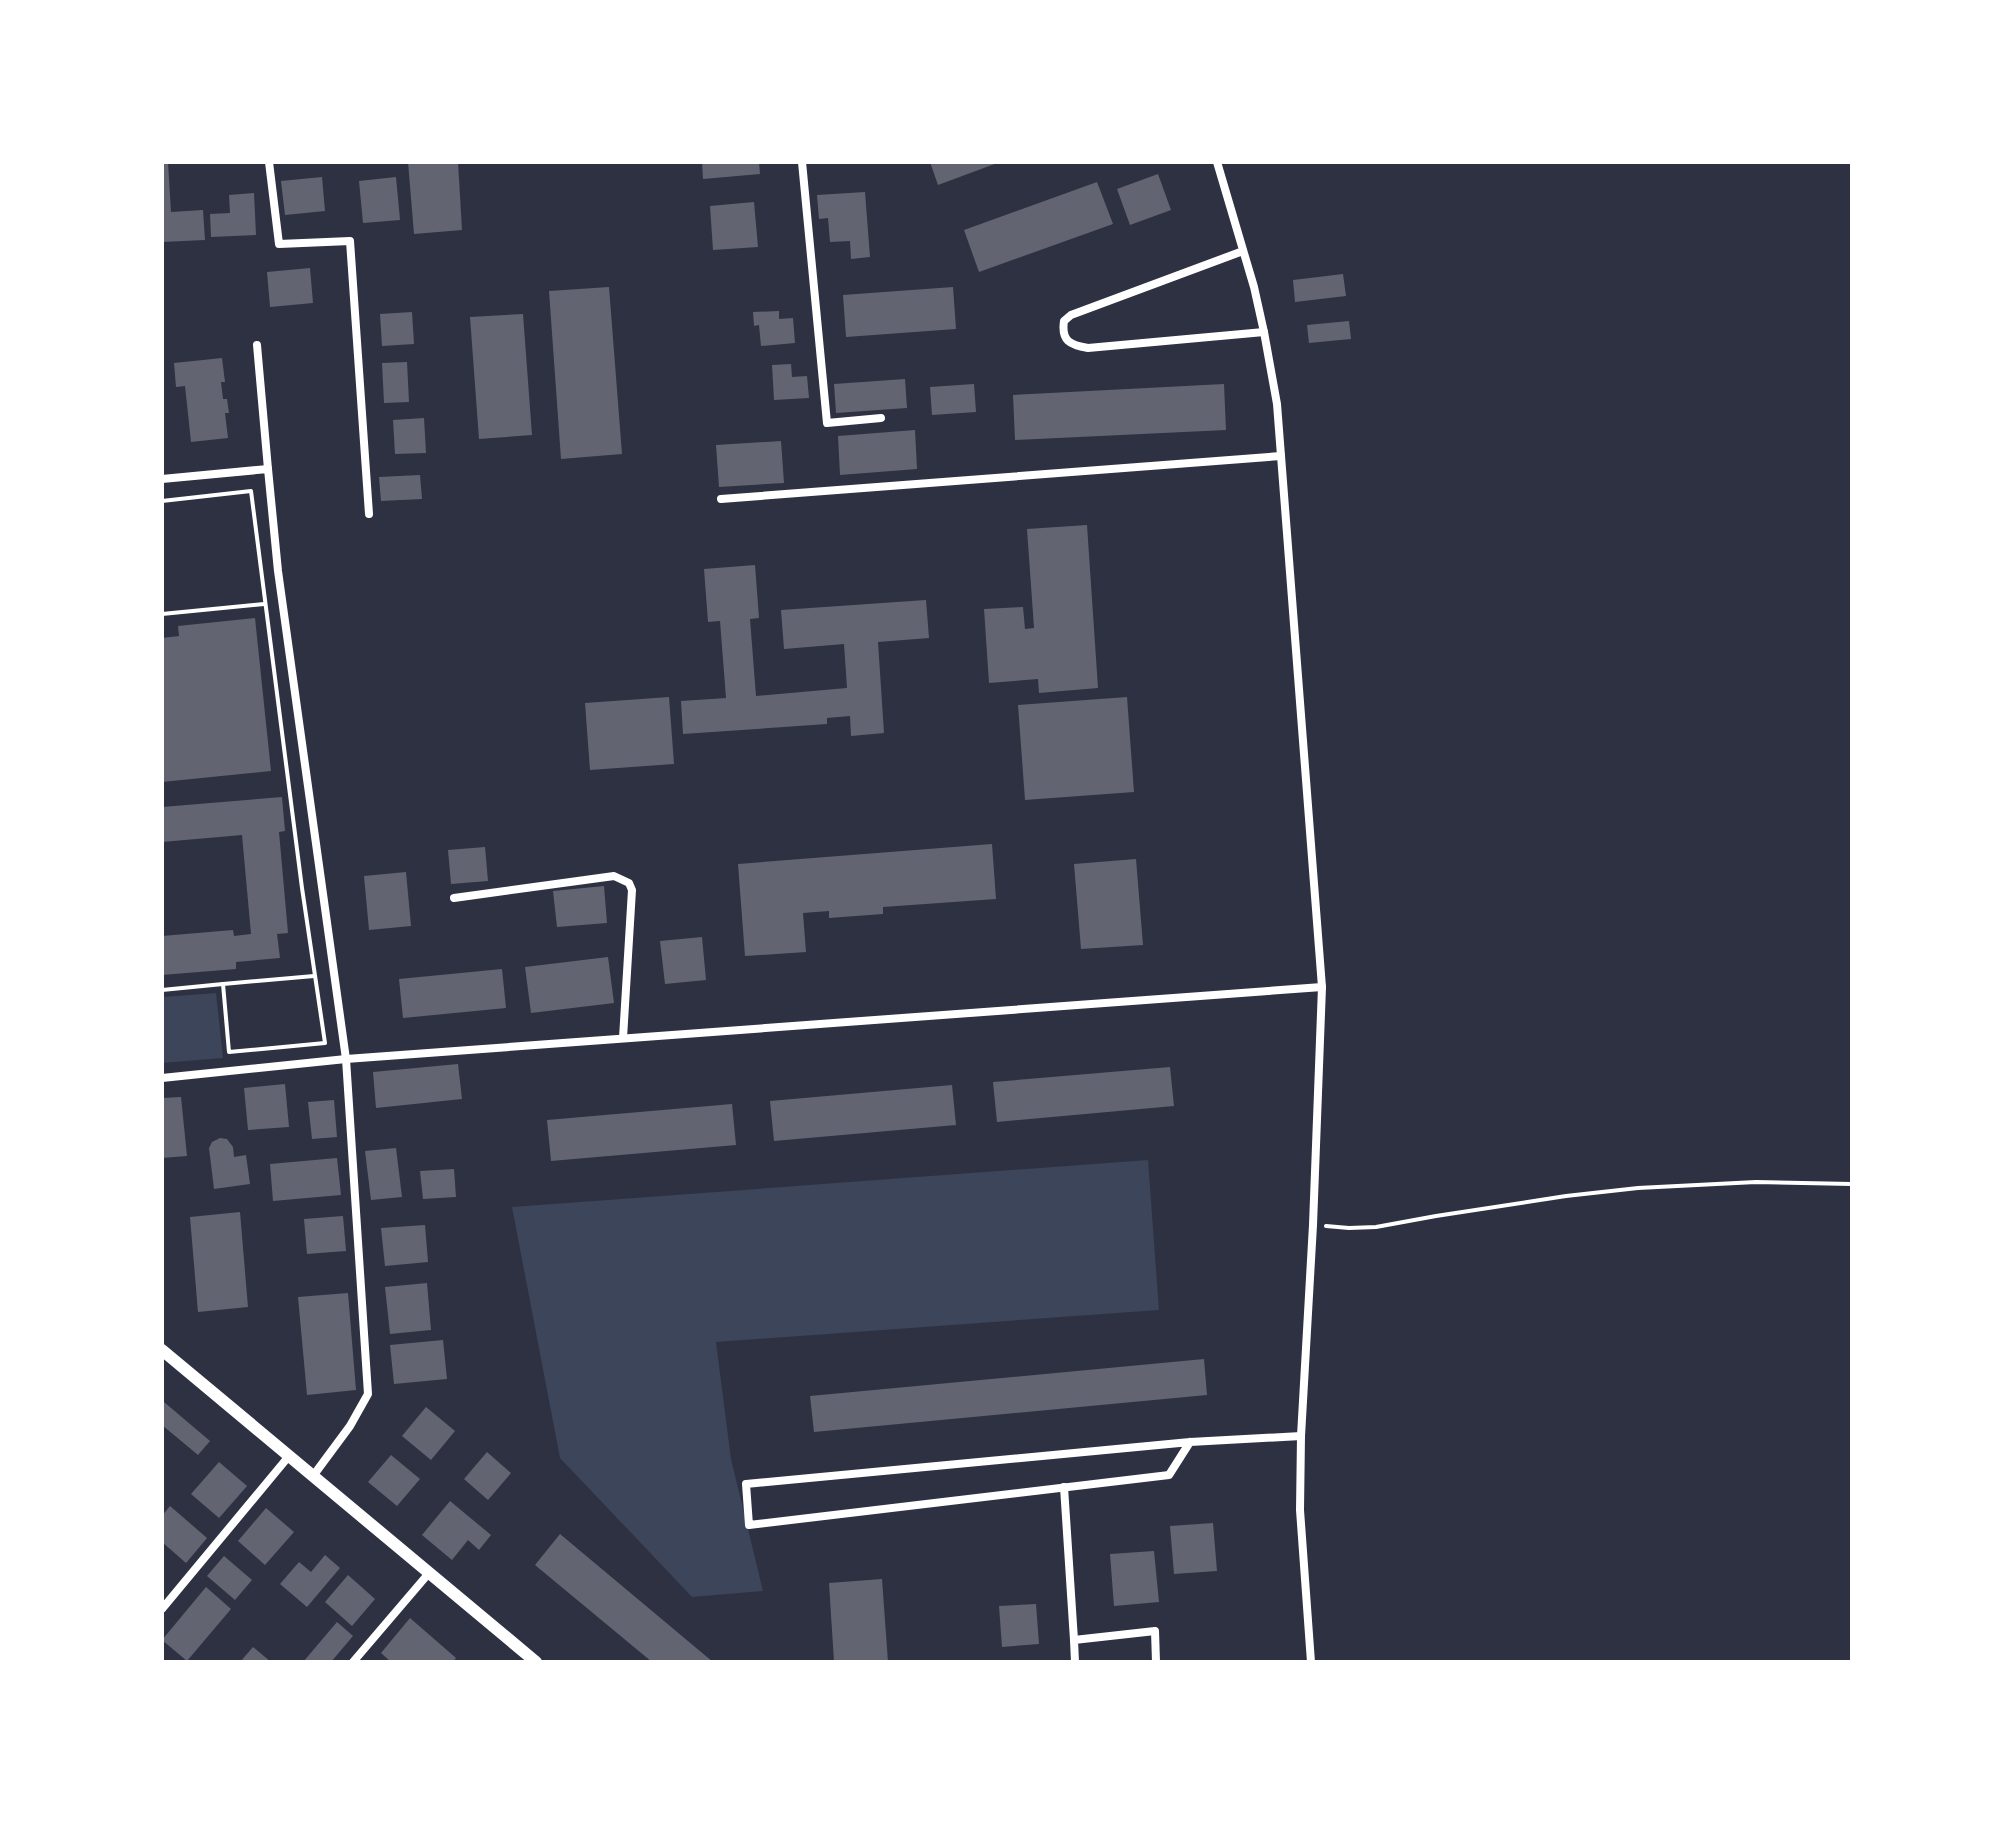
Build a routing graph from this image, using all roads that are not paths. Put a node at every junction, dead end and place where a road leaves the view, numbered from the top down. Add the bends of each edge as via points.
1 (269, 162) edge
2 (802, 162) edge
3 (1217, 162) edge
4 (1243, 251) junction
5 (1264, 332) junction
6 (257, 345) dead end
7 (881, 418) dead end
8 (1281, 456) junction
9 (268, 469) junction
10 (162, 479) edge
11 (721, 499) dead end
12 (369, 514) dead end
13 (454, 898) dead end
14 (1322, 987) junction
15 (623, 1038) junction
16 (346, 1059) junction
17 (162, 1078) edge
18 (162, 1350) edge
19 (1301, 1436) junction
20 (1190, 1442) junction
21 (289, 1456) junction
22 (313, 1476) junction
23 (1064, 1487) junction
24 (429, 1573) junction
25 (162, 1609) edge
26 (1074, 1640) junction
27 (353, 1662) edge
28 (536, 1662) edge
29 (1075, 1662) edge
30 (1156, 1662) edge
31 (1311, 1662) edge

1 - 12 street via 279,244 350,241
2 - 7 street via 827,423
3 - 4 street
4 - 5 street
4 - 5 street via 1071,315 1062,330 1074,346 1088,348
5 - 8 street
6 - 9 street
8 - 11 street
8 - 14 street
9 - 10 street
9 - 16 street
13 - 15 street via 614,876 629,883
14 - 15 street
14 - 19 street
15 - 16 street
16 - 17 street
16 - 22 street via 368,1394
18 - 21 street
19 - 20 street
19 - 31 street via 1300,1510
20 - 23 street via 1169,1475
20 - 23 street via 746,1484 749,1525
21 - 22 street
21 - 25 street
22 - 24 street
23 - 26 street
24 - 27 street
24 - 28 street
26 - 29 street
26 - 30 street via 1155,1631

